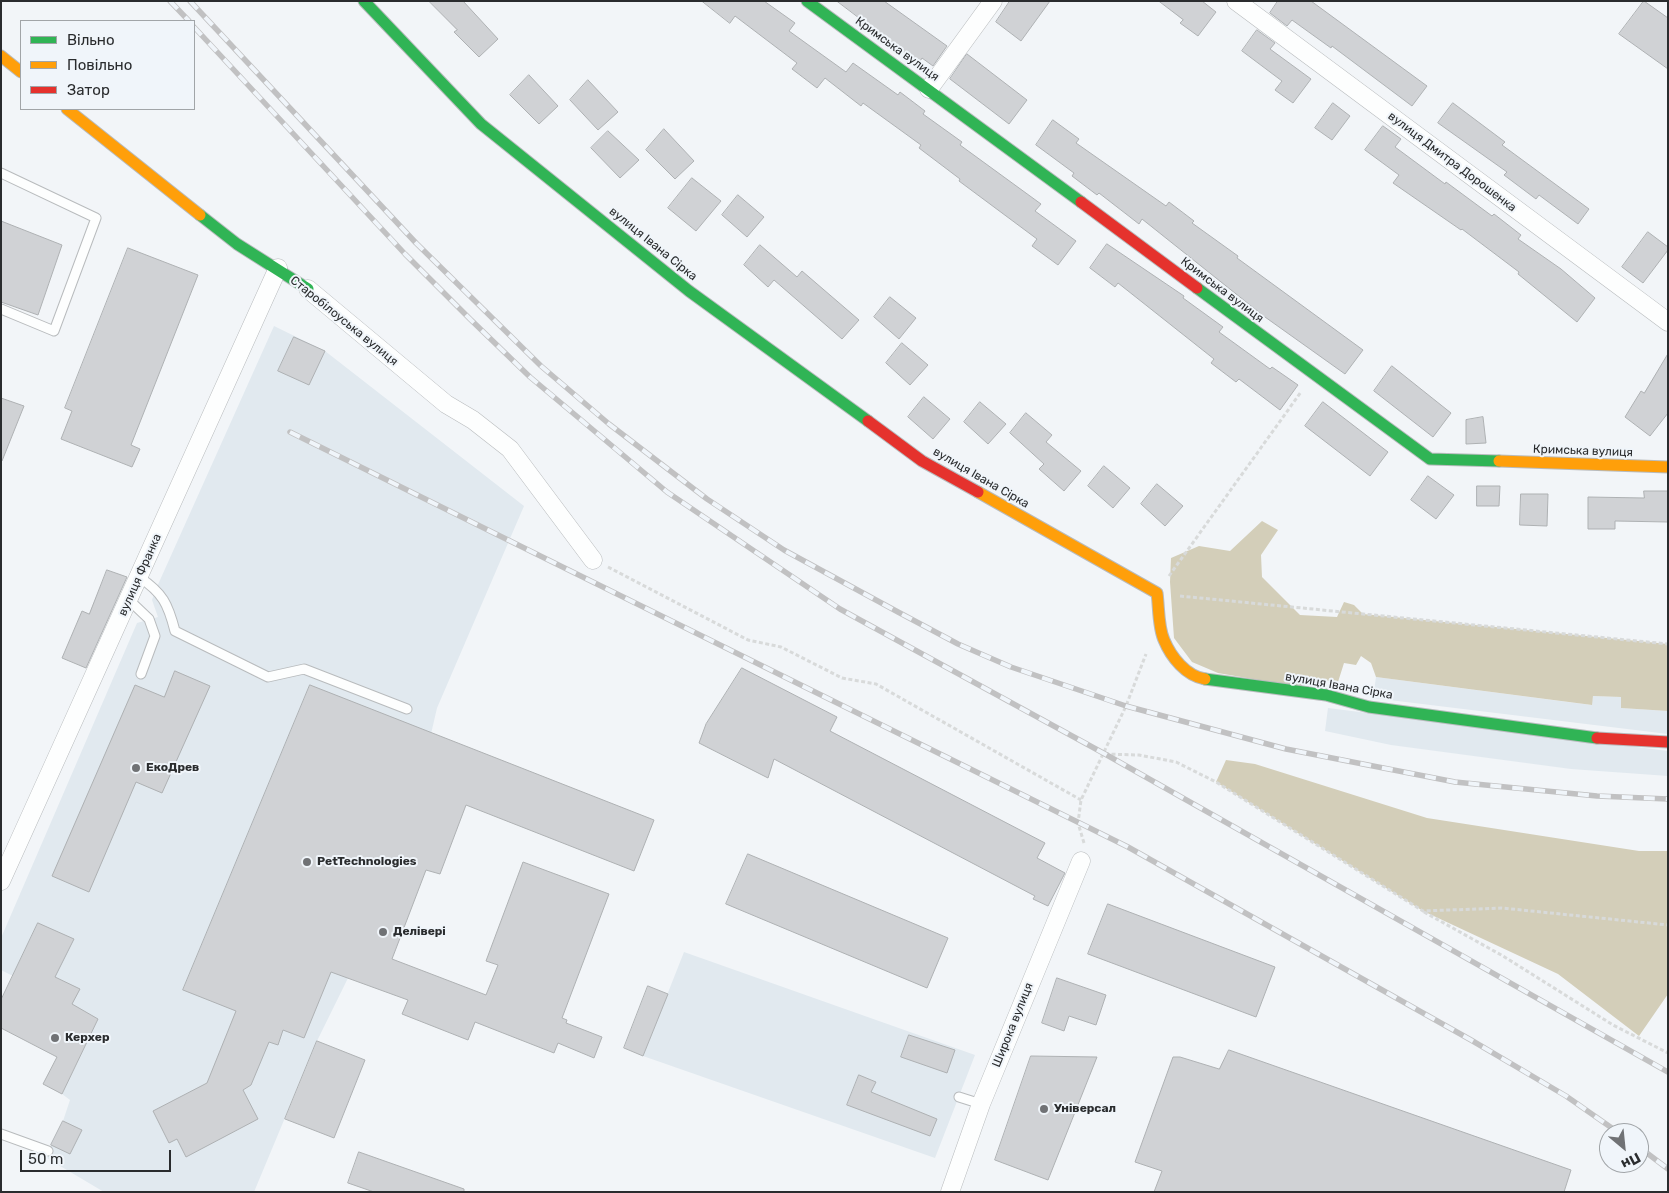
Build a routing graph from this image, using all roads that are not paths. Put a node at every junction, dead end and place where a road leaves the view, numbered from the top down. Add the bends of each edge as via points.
1 (364, 1) edge
2 (807, 1) edge
3 (993, 1) edge
4 (1236, 1) edge
5 (4, 58) edge
6 (20, 71) edge
7 (1, 73) edge
8 (929, 89) junction
9 (68, 110) edge
10 (1, 173) edge
11 (278, 268) junction
12 (308, 290) joint
13 (1, 310) edge
14 (1668, 322) edge
15 (1667, 466) edge
16 (593, 560) road end
17 (139, 577) junction
18 (129, 600) junction
19 (141, 674) dead end
20 (407, 709) dead end
21 (1668, 742) edge
22 (1081, 861) dead end
23 (1, 881) edge
24 (959, 1096) dead end
25 (981, 1104) junction
26 (1, 1134) edge
27 (48, 1151) dead end
28 (950, 1192) edge

1 - 21 street, вулиця Івана Сірка via 481,124 689,291 922,461 1157,594 1163,638 1178,664 1198,678 1326,695 1388,710 1608,739
2 - 8 street, Кримська вулиця
3 - 8 street
4 - 14 street, вулиця Дмитра Дорошенка
5 - 6 street
5 - 7 lane
8 - 15 street, Кримська вулиця via 1430,459
9 - 11 street, Старобілоуська вулиця via 237,244
10 - 13 lane via 96,218 54,331
11 - 12 street, Старобілоуська вулиця
11 - 17 street, вулиця Франка
12 - 16 street, Старобілоуська вулиця via 446,404 510,449
17 - 18 street, вулиця Франка
17 - 20 lane via 156,589 168,607 175,631 268,677 304,669
18 - 19 lane via 149,619 155,636
18 - 23 street, вулиця Франка
22 - 25 street, Широка вулиця
24 - 25 lane
25 - 28 street, Широка вулиця
26 - 27 lane

